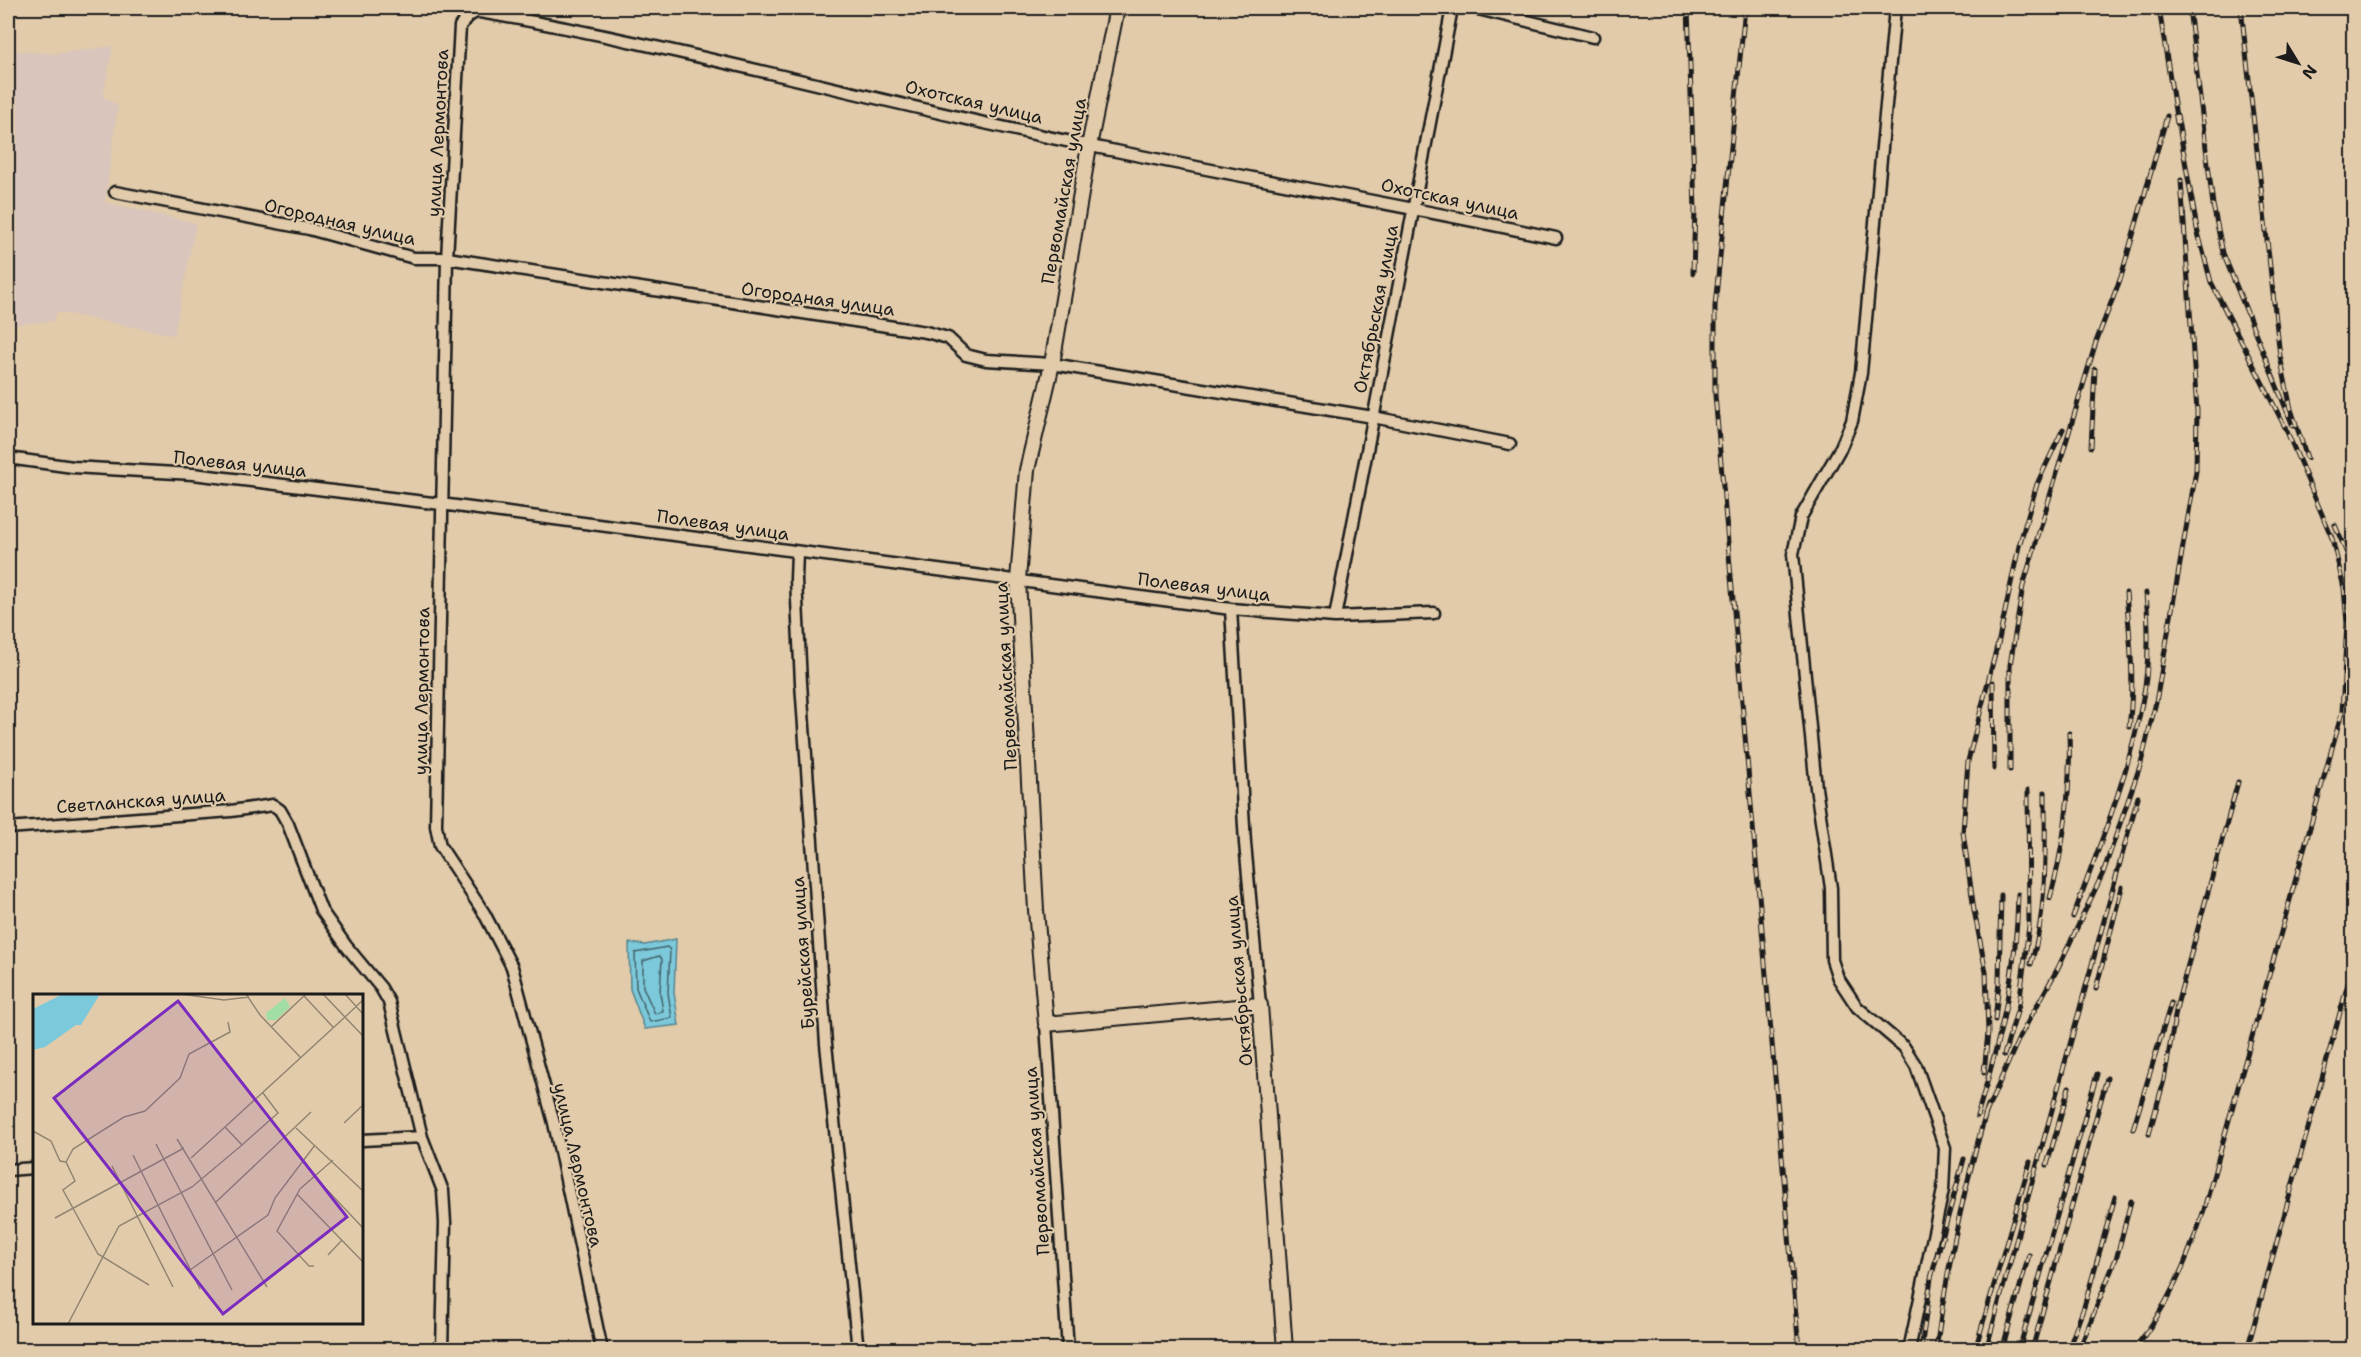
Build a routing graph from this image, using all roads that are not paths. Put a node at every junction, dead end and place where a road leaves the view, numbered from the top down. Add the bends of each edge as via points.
1 (456, 8) edge
2 (1117, 8) edge
3 (1452, 8) edge
4 (1474, 8) edge
5 (1895, 8) edge
6 (478, 11) junction
7 (1593, 37) dead end
8 (1089, 146) junction
9 (115, 192) dead end
10 (1414, 208) junction
11 (1556, 238) dead end
12 (447, 258) junction
13 (1052, 364) junction
14 (1373, 417) junction
15 (1510, 444) dead end
16 (8, 458) edge
17 (441, 504) junction
18 (797, 552) junction
19 (1018, 579) junction
20 (1231, 609) junction
21 (1434, 613) dead end
22 (1335, 617) junction
23 (8, 828) edge
24 (1260, 1005) junction
25 (1046, 1024) junction
26 (422, 1137) junction
27 (363, 1140) edge
28 (33, 1168) edge
29 (8, 1170) edge
30 (442, 1350) edge
31 (602, 1350) edge
32 (858, 1350) edge
33 (1068, 1350) edge
34 (1285, 1350) edge
35 (1909, 1350) edge

1 - 6 street, Охотская улица
2 - 8 main road, Первомайская улица
3 - 10 street, Октябрьская улица
4 - 7 street
5 - 35 street via 1861,374 1852,421 1801,517 1793,554 1816,788 1831,888 1832,960 1838,978 1857,1007 1904,1047 1916,1066 1945,1148 1943,1190
6 - 8 street, Охотская улица via 730,63
6 - 12 street, улица Лермонтова via 460,26
8 - 10 street, Охотская улица
8 - 13 main road, Первомайская улица
9 - 12 street, Огородная улица via 309,229 414,258
10 - 11 street, Охотская улица
10 - 14 street, Октябрьская улица
12 - 13 street, Огородная улица via 926,332 948,338 966,355
12 - 17 street, улица Лермонтова
13 - 14 street, Огородная улица
13 - 19 main road, Первомайская улица via 1027,470
14 - 15 street, Огородная улица
14 - 22 street, Октябрьская улица
16 - 17 street, Полевая улица via 73,467 193,474
17 - 18 street, Полевая улица
17 - 31 street, улица Лермонтова via 437,836 512,967 554,1123
18 - 19 street, Полевая улица
18 - 32 street, Бурейская улица via 801,683 825,1032
19 - 20 street, Полевая улица
19 - 25 main road, Первомайская улица
20 - 22 street, Полевая улица
20 - 24 street, Октябрьская улица via 1245,843
21 - 22 street, Полевая улица
23 - 26 street, Светланская улица via 276,807 288,824 321,910 386,995
24 - 25 main road
24 - 34 main road, Октябрьская улица
25 - 33 street, Первомайская улица
26 - 27 street
26 - 30 street via 445,1204
28 - 29 street

